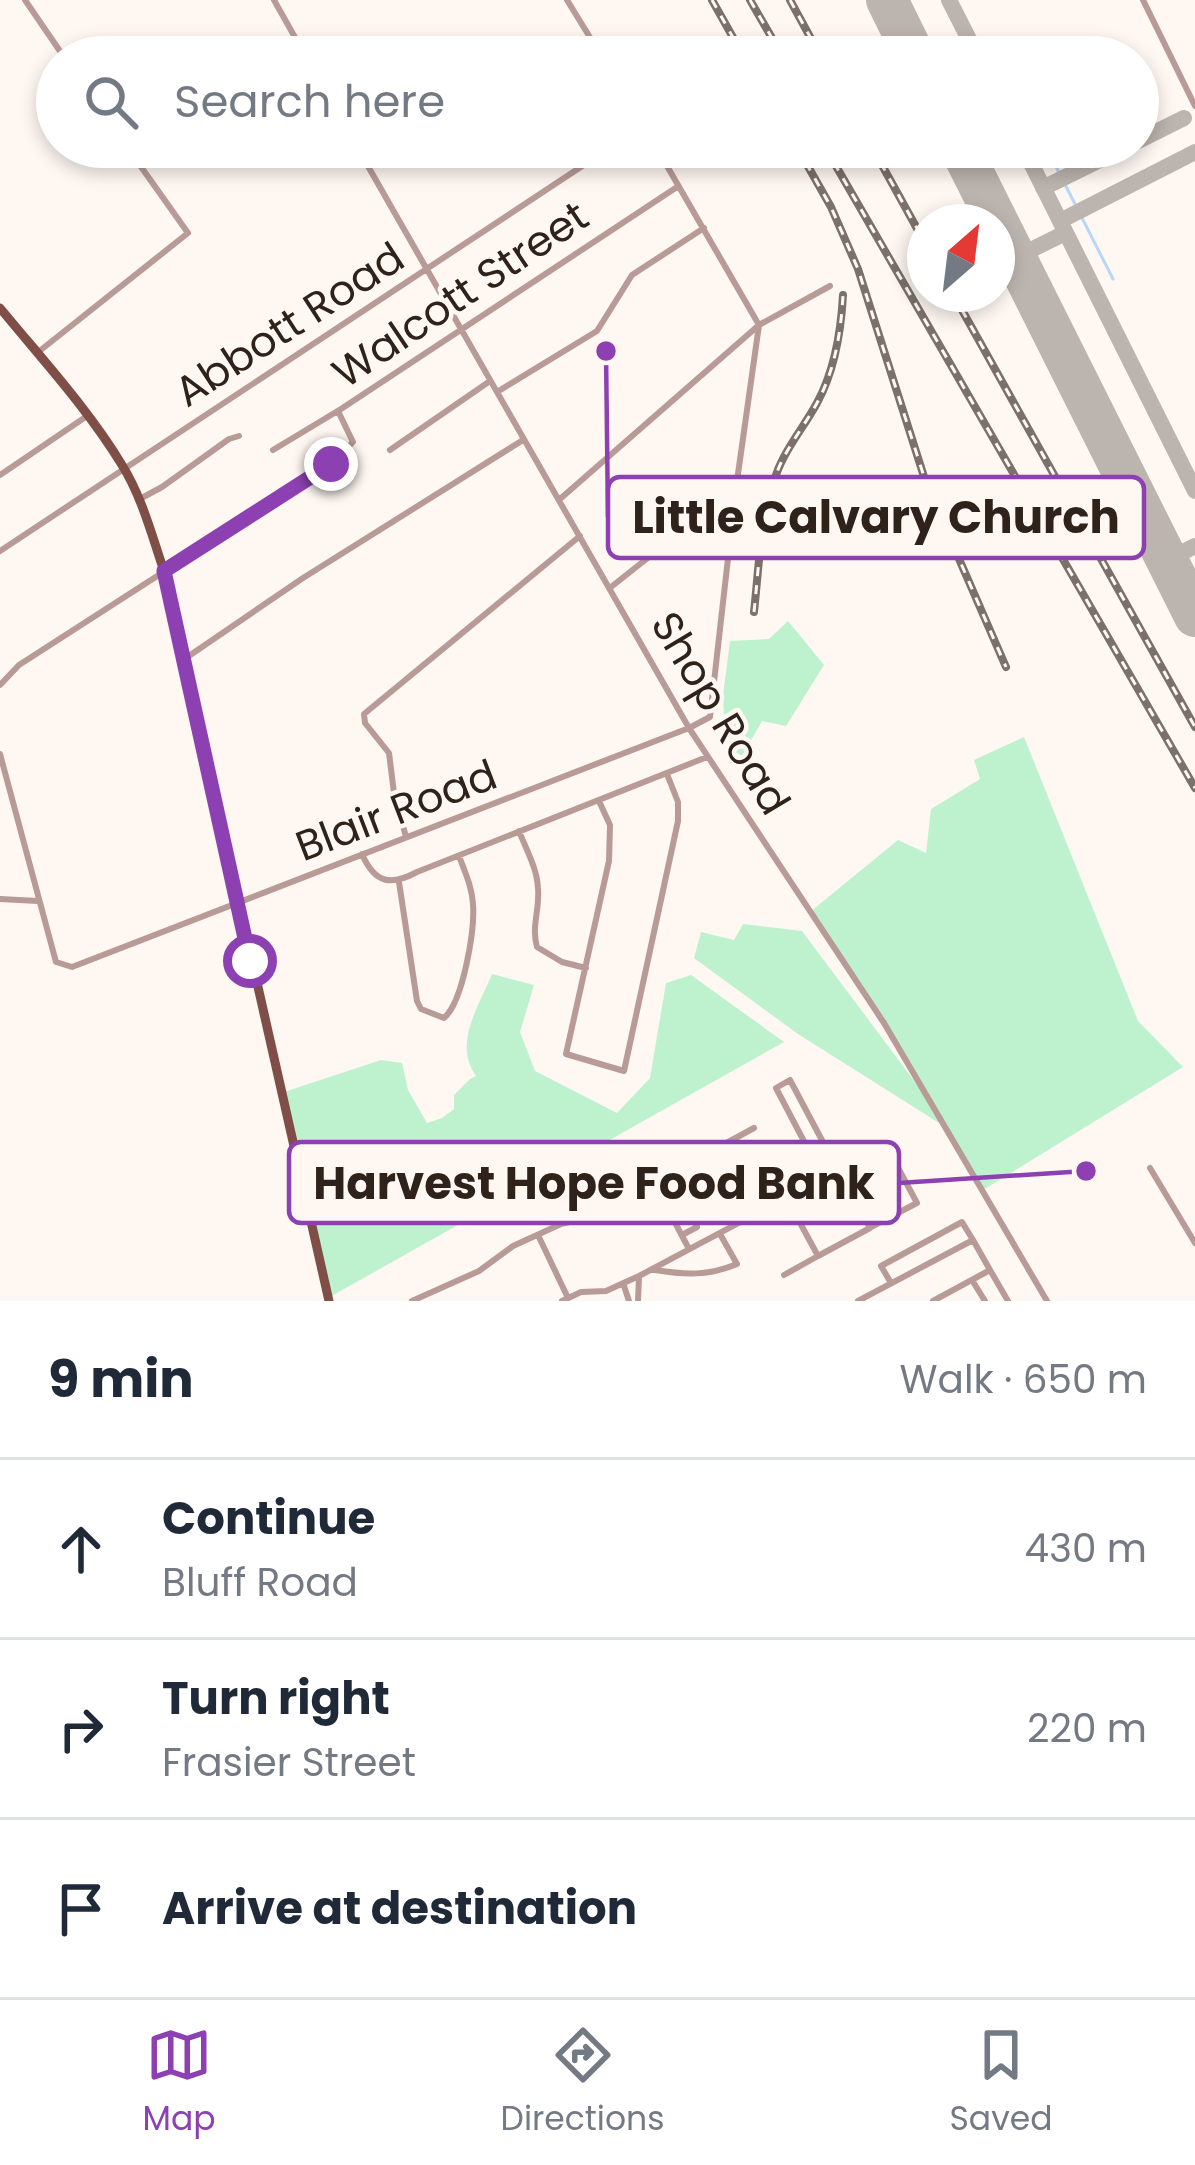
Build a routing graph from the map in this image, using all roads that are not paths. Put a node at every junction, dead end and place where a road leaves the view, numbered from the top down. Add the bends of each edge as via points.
1 (25, 0) edge
2 (274, 0) edge
3 (567, 0) edge
4 (1143, 0) edge
5 (50, 36) edge
6 (294, 36) edge
7 (589, 36) edge
8 (1195, 106) edge
9 (143, 168) edge
10 (369, 168) edge
11 (579, 168) edge
12 (668, 168) edge
13 (678, 186) junction
14 (704, 228) junction
15 (428, 268) junction
16 (830, 286) dead end
17 (0, 308) edge
18 (759, 325) junction
19 (460, 329) junction
20 (37, 353) junction
21 (490, 381) junction
22 (497, 392) junction
23 (338, 411) junction
24 (88, 416) junction
25 (239, 436) dead end
26 (523, 440) junction
27 (273, 450) dead end
28 (390, 450) dead end
29 (124, 468) junction
30 (0, 475) edge
31 (736, 488) junction
32 (560, 499) junction
33 (138, 500) junction
34 (580, 536) junction
35 (0, 551) edge
36 (164, 571) junction
37 (611, 587) junction
38 (184, 660) junction
39 (0, 685) edge
40 (689, 728) junction
41 (0, 754) edge
42 (707, 757) junction
43 (667, 774) junction
44 (12, 794) junction
45 (0, 795) edge
46 (599, 801) junction
47 (519, 831) junction
48 (406, 836) junction
49 (362, 854) junction
50 (459, 856) junction
51 (398, 882) junction
52 (0, 899) edge
53 (40, 901) junction
54 (237, 903) junction
55 (586, 968) junction
56 (754, 1128) dead end
57 (735, 1139) junction
58 (719, 1147) junction
59 (833, 1160) junction
60 (1150, 1168) dead end
61 (838, 1170) junction
62 (669, 1174) junction
63 (653, 1183) junction
64 (847, 1186) junction
65 (787, 1197) junction
66 (748, 1201) junction
67 (755, 1214) junction
68 (870, 1228) junction
69 (720, 1233) junction
70 (538, 1234) junction
71 (682, 1235) junction
72 (973, 1240) junction
73 (1195, 1243) edge
74 (688, 1249) junction
75 (818, 1256) junction
76 (652, 1269) junction
77 (989, 1270) junction
78 (639, 1276) junction
79 (784, 1276) dead end
80 (972, 1280) junction
81 (623, 1283) junction
82 (891, 1283) junction
83 (439, 1289) junction
84 (944, 1299) edge
85 (565, 1300) edge
86 (329, 1301) edge
87 (412, 1301) edge
88 (444, 1301) edge
89 (633, 1301) edge
90 (858, 1301) edge
91 (933, 1301) edge
92 (985, 1301) edge
93 (1009, 1301) edge
94 (1047, 1301) edge

1 - 5 street
2 - 6 street
3 - 7 street
4 - 8 street
9 - 20 street via 188,233
10 - 15 street, Shop Road
11 - 15 street, Abbott Road
12 - 13 street
13 - 14 street
13 - 19 street, Walcott Street
14 - 18 street
14 - 22 street via 632,275 597,331
15 - 19 street, Shop Road
15 - 29 street, Abbott Road
16 - 18 street
17 - 20 main road
18 - 31 street
18 - 32 street
19 - 21 street, Shop Road
19 - 23 street, Walcott Street
20 - 24 main road
21 - 22 street, Shop Road
21 - 28 street
22 - 26 street, Shop Road
23 - 27 street, Walcott Street
23 - 36 street via 351,434 349,449
24 - 29 main road
24 - 30 street
25 - 33 street
26 - 32 street, Shop Road
26 - 38 street
29 - 33 main road
29 - 35 street, Abbott Road
31 - 37 street
31 - 40 street via 710,717
32 - 34 street, Shop Road
33 - 36 main road
34 - 37 street, Shop Road
34 - 48 street via 364,713 389,753
36 - 38 main road
36 - 39 street
37 - 40 street, Shop Road
38 - 54 main road
40 - 42 street, Shop Road
40 - 48 street, Blair Road
41 - 44 street
42 - 43 street
42 - 94 street, Shop Road via 884,1023
43 - 46 street
43 - 55 street via 678,821 624,1071 566,1054
44 - 45 street
44 - 53 street
46 - 47 street
46 - 55 street via 611,839
47 - 50 street
47 - 55 street via 536,872 537,947
48 - 49 street, Blair Road
49 - 51 street via 376,875
49 - 54 street, Blair Road
50 - 51 street
50 - 51 street via 474,908 454,1007 444,1018 417,1001
52 - 53 street
53 - 54 street, Blair Road via 56,962 72,968
54 - 86 main road
56 - 57 street
57 - 58 street
57 - 66 street via 766,1192
58 - 62 street
58 - 66 street
59 - 59 street via 790,1080 776,1088 818,1168
59 - 61 street
60 - 73 street
61 - 64 street
61 - 65 street
62 - 63 street
62 - 71 street via 697,1227
63 - 70 street
63 - 71 street
64 - 68 street
64 - 68 street via 895,1162 917,1202
65 - 67 street
65 - 75 street
66 - 67 street
67 - 69 street
68 - 75 street
69 - 74 street
69 - 76 street via 737,1264 713,1274
70 - 83 street
70 - 85 street
71 - 74 street
72 - 77 street
72 - 82 street
72 - 82 street via 962,1222 881,1266
74 - 76 street
75 - 79 street
76 - 78 street
77 - 80 street
77 - 93 street
78 - 81 street
78 - 89 street
80 - 84 street
80 - 92 street
81 - 85 street
81 - 89 street
82 - 90 street
83 - 87 street
83 - 88 street
84 - 91 street

